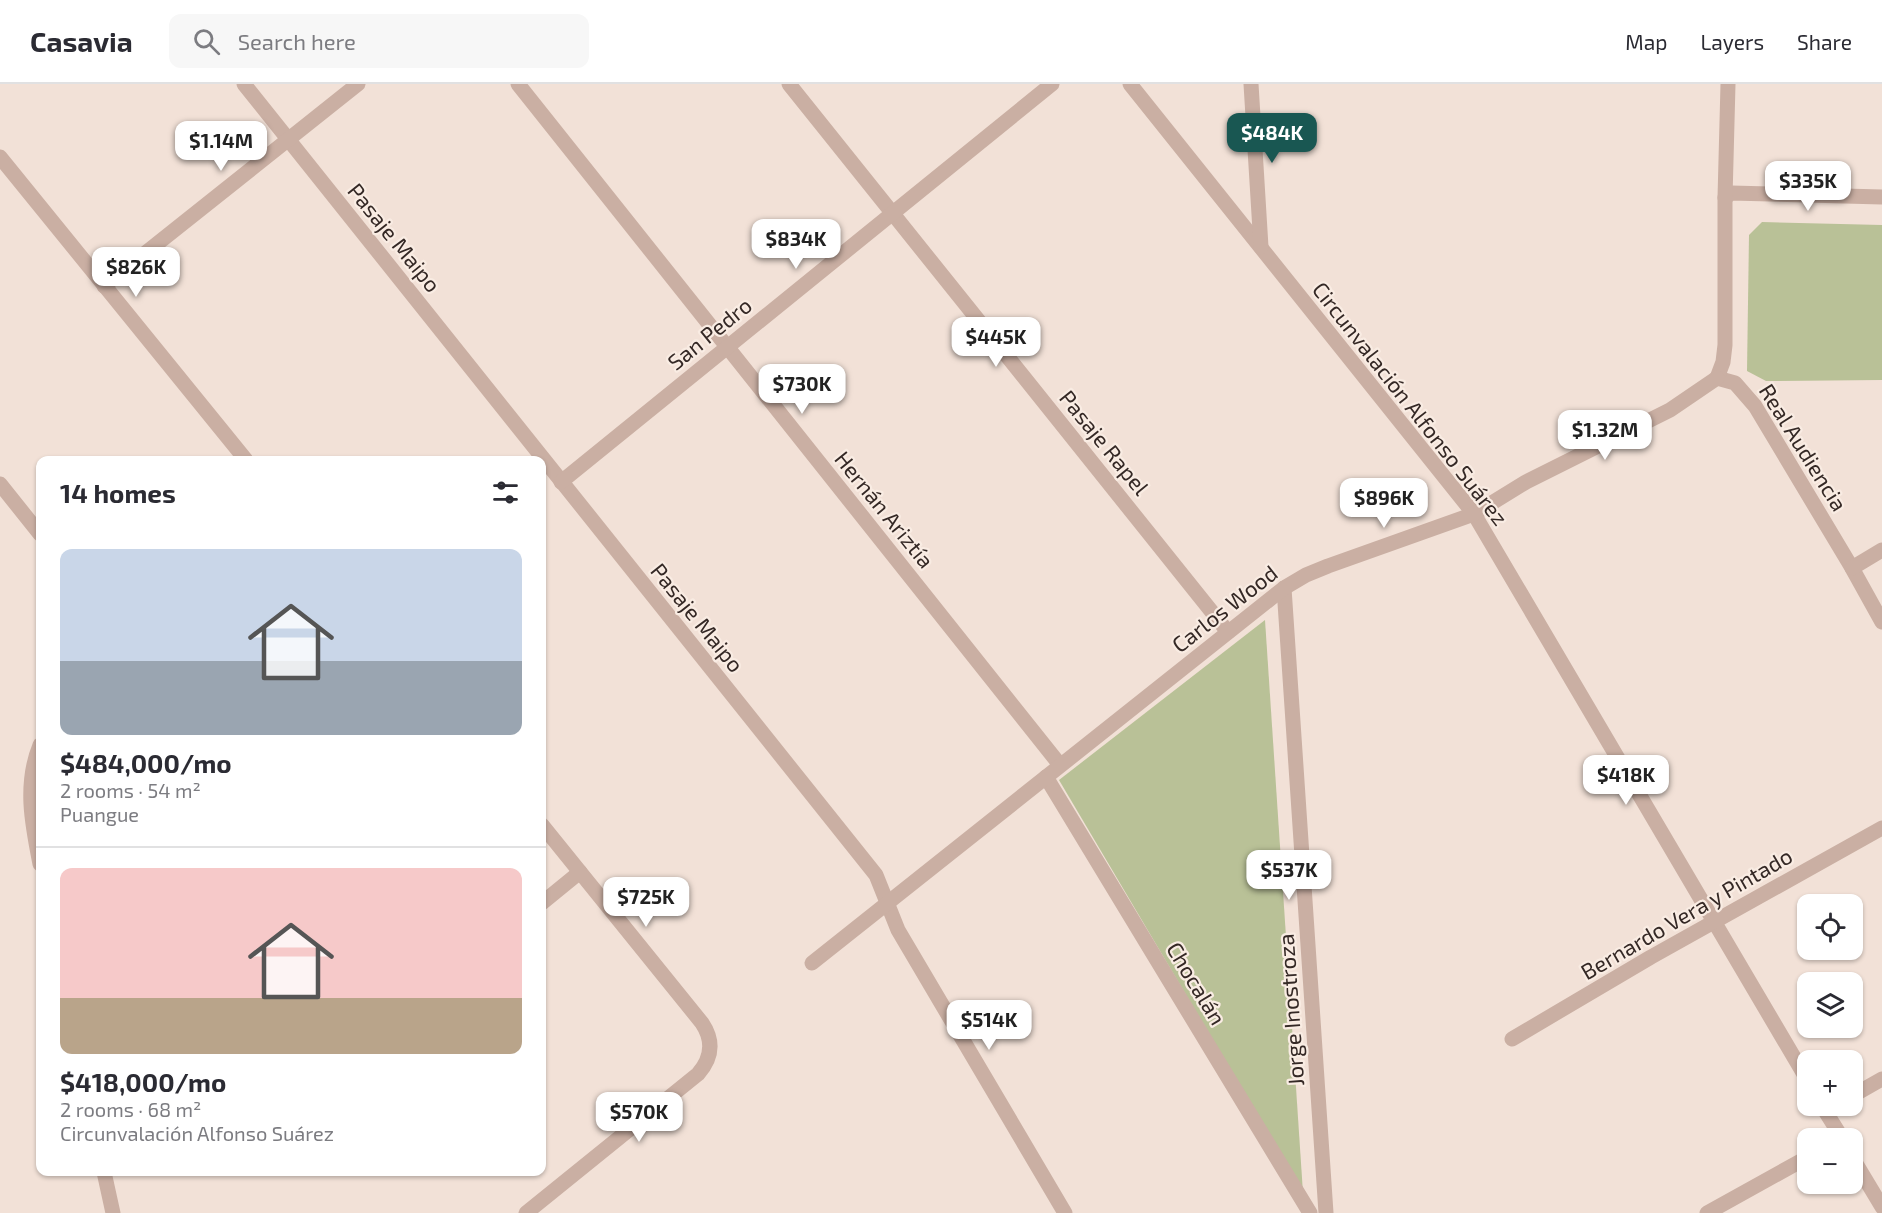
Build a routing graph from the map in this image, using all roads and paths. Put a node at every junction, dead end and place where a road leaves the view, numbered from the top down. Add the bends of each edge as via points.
1 (244, 84) edge
2 (358, 84) edge
3 (518, 84) edge
4 (789, 84) edge
5 (1052, 84) edge
6 (1130, 84) edge
7 (1251, 84) edge
8 (1728, 84) edge
9 (288, 140) junction
10 (0, 157) edge
11 (1882, 197) edge
12 (1725, 198) junction
13 (893, 213) junction
14 (1261, 247) junction
15 (104, 286) junction
16 (727, 348) junction
17 (1717, 378) junction
18 (243, 456) edge
19 (540, 456) edge
20 (546, 463) edge
21 (561, 482) junction
22 (0, 484) edge
23 (1474, 514) junction
24 (36, 529) edge
25 (1882, 550) edge
26 (1852, 568) junction
27 (1284, 588) junction
28 (1882, 622) edge
29 (1228, 632) junction
30 (36, 760) edge
31 (1060, 765) junction
32 (1046, 777) junction
33 (1882, 828) edge
34 (546, 830) edge
35 (36, 840) edge
36 (580, 872) junction
37 (546, 900) edge
38 (887, 903) junction
39 (1714, 923) junction
40 (813, 963) dead end
41 (1512, 1038) dead end
42 (1797, 1063) edge
43 (1882, 1079) edge
44 (1863, 1090) edge
45 (1797, 1163) edge
46 (1863, 1175) edge
47 (106, 1176) edge
48 (1882, 1207) edge
49 (113, 1213) edge
50 (526, 1213) edge
51 (1065, 1213) edge
52 (1310, 1213) edge
53 (1326, 1213) edge
54 (1707, 1213) edge

1 - 9 street, Pasaje Maipo
2 - 9 street
3 - 16 street, Hernán Ariztía
4 - 13 street, Pasaje Rapel
5 - 13 street, San Pedro
6 - 14 street, Circunvalación Alfonso Suárez
7 - 14 street
8 - 12 street
9 - 15 street
9 - 19 street, Pasaje Maipo
10 - 15 street
11 - 12 street via 1731,193
12 - 17 street via 1725,345
13 - 16 street, San Pedro
13 - 29 street, Pasaje Rapel
14 - 23 street, Circunvalación Alfonso Suárez
15 - 18 street
16 - 21 street, San Pedro
16 - 31 street, Hernán Ariztía
17 - 23 street, Carlos Wood via 1670,410 1526,482
17 - 26 street, Real Audiencia via 1734,382 1755,406
20 - 21 street, Pasaje Maipo
21 - 38 street, Pasaje Maipo via 876,875
22 - 24 street
23 - 27 street, Carlos Wood via 1328,566
23 - 39 street, Circunvalación Alfonso Suárez
25 - 26 street
26 - 28 street, Real Audiencia
27 - 29 street, Carlos Wood
27 - 53 street, Jorge Inostroza
29 - 31 street, Carlos Wood
30 - 35 street via 30,803
31 - 32 street, Carlos Wood
32 - 38 street, Carlos Wood
32 - 52 street, Chocalán
33 - 39 street, Bernardo Vera y Pintado
34 - 36 street
36 - 37 street
36 - 50 street via 702,1023 711,1048 698,1074
38 - 40 street, Carlos Wood
38 - 51 street, Pasaje Maipo via 898,930
39 - 41 street, Bernardo Vera y Pintado
39 - 42 street, Circunvalación Alfonso Suárez
43 - 44 street
45 - 54 street
46 - 48 street
47 - 49 street

